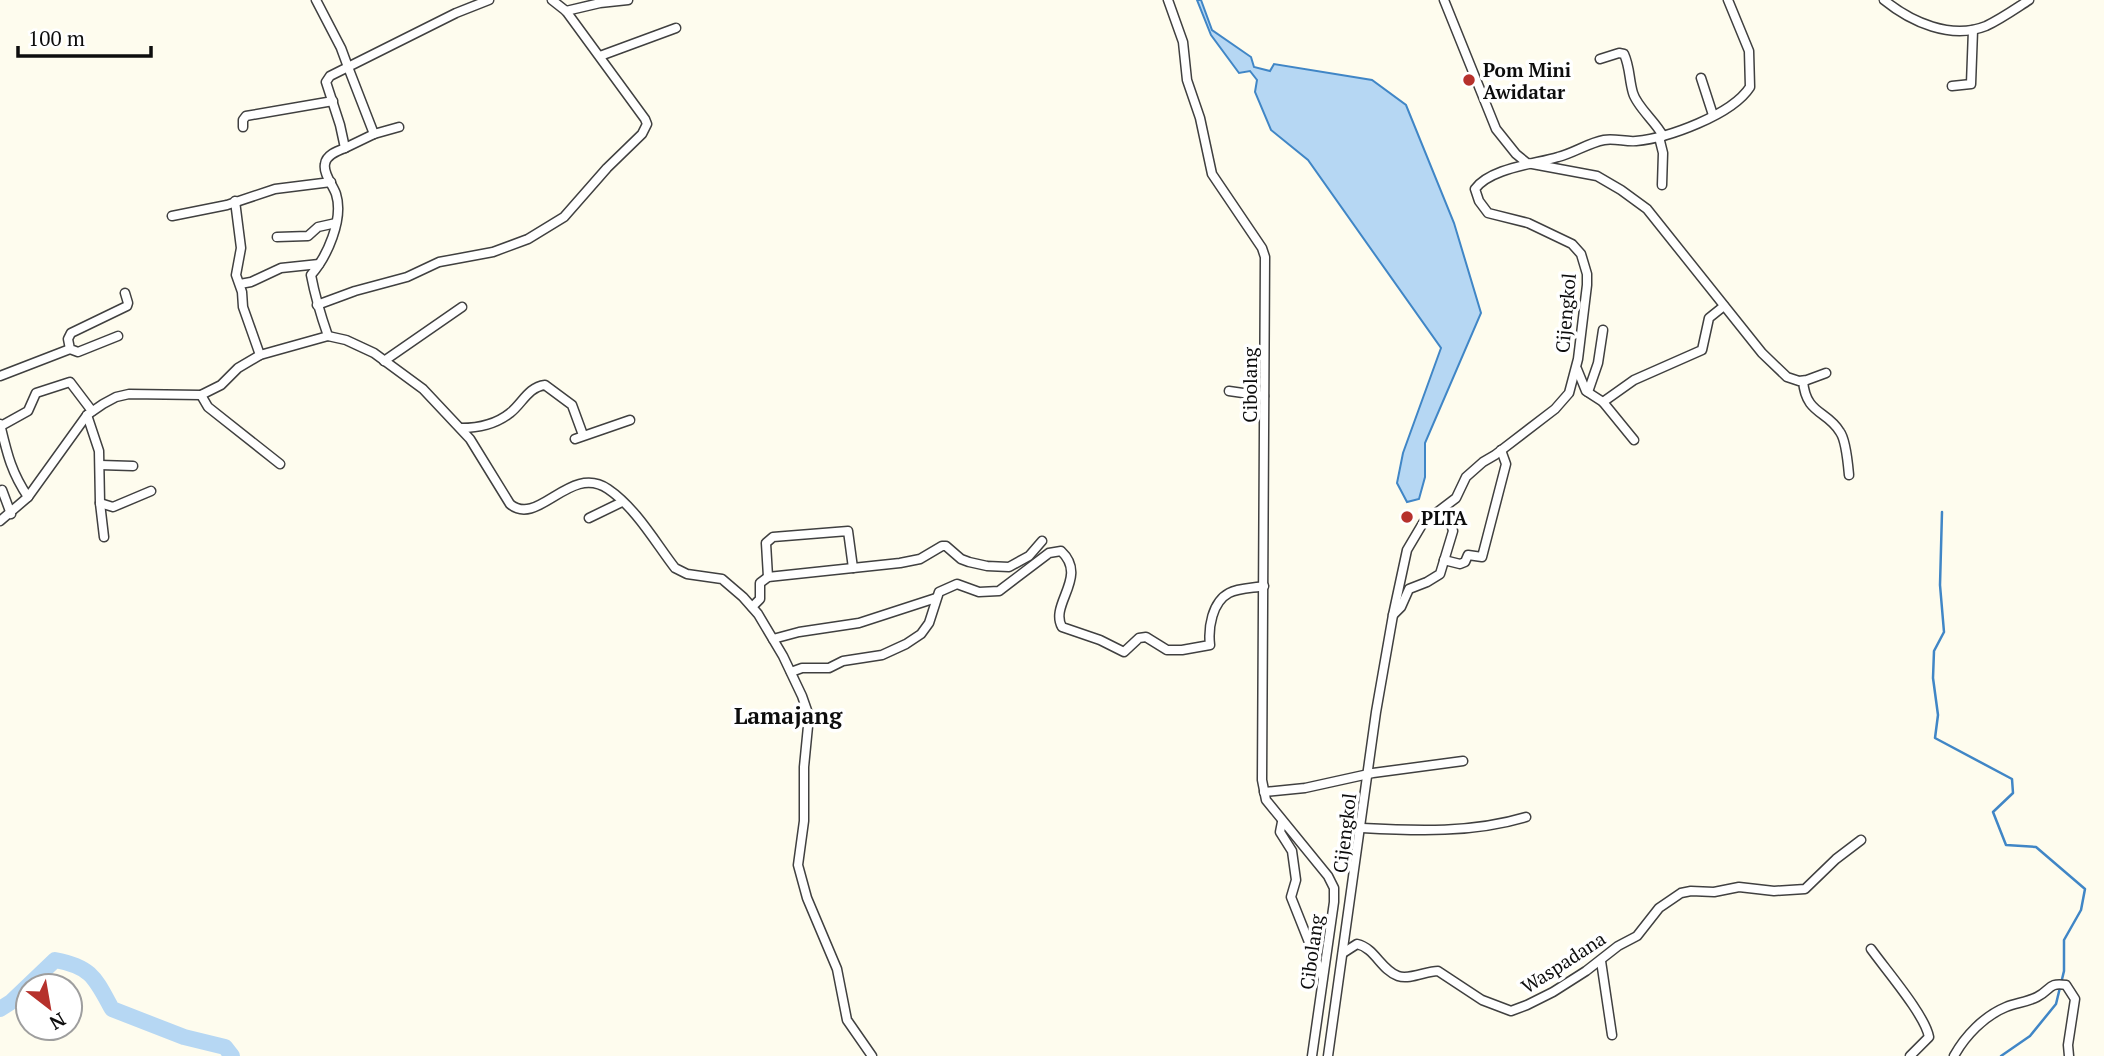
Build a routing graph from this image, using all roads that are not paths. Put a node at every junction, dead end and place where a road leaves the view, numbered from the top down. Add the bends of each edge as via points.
1 (316, 0) edge
2 (489, 0) edge
3 (552, 0) edge
4 (628, 0) edge
5 (1168, 0) edge
6 (1444, 0) edge
7 (1728, 0) edge
8 (1884, 0) edge
9 (2028, 0) edge
10 (566, 11) junction
11 (676, 28) dead end
12 (1973, 30) junction
13 (600, 57) junction
14 (1600, 59) dead end
15 (348, 67) junction
16 (1700, 78) dead end
17 (1952, 86) dead end
18 (333, 101) junction
19 (1713, 115) junction
20 (243, 127) dead end
21 (399, 128) dead end
22 (374, 134) junction
23 (1661, 137) junction
24 (345, 148) junction
25 (1527, 163) junction
26 (331, 182) junction
27 (1662, 185) dead end
28 (235, 201) junction
29 (172, 216) dead end
30 (336, 223) junction
31 (277, 237) dead end
32 (319, 264) junction
33 (240, 284) junction
34 (125, 293) dead end
35 (317, 305) junction
36 (1724, 306) junction
37 (462, 307) dead end
38 (1603, 330) dead end
39 (118, 336) dead end
40 (328, 336) junction
41 (70, 349) junction
42 (260, 355) junction
43 (384, 361) junction
44 (1576, 366) junction
45 (1826, 373) dead end
46 (0, 376) edge
47 (1803, 381) junction
48 (1229, 391) dead end
49 (1588, 392) junction
50 (201, 395) junction
51 (1264, 396) junction
52 (1603, 402) junction
53 (90, 413) junction
54 (630, 420) dead end
55 (0, 425) edge
56 (461, 428) junction
57 (1634, 440) dead end
58 (1501, 450) junction
59 (280, 464) dead end
60 (100, 465) junction
61 (133, 466) dead end
62 (1849, 475) dead end
63 (2, 490) dead end
64 (151, 491) dead end
65 (28, 497) junction
66 (100, 503) junction
67 (625, 504) junction
68 (1441, 510) junction
69 (11, 514) junction
70 (589, 518) dead end
71 (0, 522) edge
72 (104, 537) dead end
73 (1042, 541) dead end
74 (1444, 560) junction
75 (853, 568) junction
76 (768, 577) junction
77 (1264, 586) junction
78 (936, 598) junction
79 (752, 607) junction
80 (1393, 615) junction
81 (773, 639) junction
82 (792, 672) junction
83 (1463, 761) dead end
84 (1367, 775) junction
85 (1264, 792) junction
86 (1526, 817) dead end
87 (1282, 822) junction
88 (1362, 828) junction
89 (1861, 840) dead end
90 (1871, 949) dead end
91 (1343, 953) junction
92 (1601, 961) junction
93 (1323, 977) junction
94 (1612, 1035) dead end
95 (872, 1056) edge
96 (1312, 1056) edge
97 (1328, 1056) edge
98 (1910, 1056) edge
99 (1954, 1056) edge
100 (2069, 1056) edge

1 - 15 street
2 - 15 street
3 - 10 street
4 - 10 street
5 - 51 street, Cibolang via 1183,42 1187,80 1212,174 1265,257
6 - 25 street via 1496,129
7 - 19 street via 1749,51 1750,87
8 - 12 street via 1929,26
9 - 12 street
10 - 13 street
11 - 13 street
12 - 17 street via 1971,84
13 - 35 street via 647,124 564,217 528,239 493,252 439,262 407,277
14 - 23 street via 1623,54 1633,94 1657,124
15 - 18 street via 326,79
15 - 22 street
16 - 19 street
18 - 20 street via 246,116
18 - 24 street
19 - 23 street
21 - 22 street
22 - 24 street
23 - 25 street via 1602,140 1560,157
23 - 27 street
24 - 26 street via 326,160 324,167
25 - 36 street via 1597,176 1647,209
25 - 44 street, Cijengkol via 1488,177 1475,192 1488,213 1528,223 1572,244 1581,254 1587,285
26 - 28 street via 275,189
26 - 30 street via 337,197
28 - 29 street
28 - 33 street
30 - 31 street via 318,227 309,236
30 - 32 street
32 - 33 street via 281,268
32 - 35 street via 311,275
33 - 42 street
34 - 41 street via 127,306 71,333
35 - 40 street
36 - 47 street via 1787,377
36 - 52 street via 1709,318 1702,350 1634,380
37 - 43 street
38 - 49 street
39 - 41 street via 78,352
40 - 42 street
40 - 43 street via 346,340
41 - 46 street
42 - 50 street
43 - 56 street via 423,389
44 - 49 street
44 - 58 street, Cijengkol via 1567,396
45 - 47 street
47 - 62 street via 1804,395 1814,409 1841,432
48 - 51 street
49 - 52 street
50 - 53 street via 129,394
50 - 59 street via 208,407
51 - 77 street, Cibolang
52 - 57 street
53 - 55 street via 68,382 36,393 28,411
53 - 60 street
53 - 65 street
54 - 56 street via 579,437 572,405 545,385 531,390 502,419
55 - 65 street via 8,461
56 - 67 street via 516,509 531,510 562,490 582,484 607,488
58 - 68 street, Cijengkol via 1466,477 1457,498
58 - 74 street via 1506,464 1482,557 1468,555 1460,564
60 - 61 street
60 - 66 street
63 - 69 street
64 - 66 street via 113,507
65 - 69 street
66 - 72 street
67 - 70 street
67 - 79 street via 675,568 722,579
68 - 74 street, Cijengkol via 1453,531
68 - 80 street, Cijengkol via 1423,523 1406,550
69 - 71 street
73 - 75 street via 1029,556 1009,567 969,562 942,546 920,559
74 - 80 street, Cijengkol via 1440,574 1409,589
75 - 76 street
75 - 76 street via 848,531 773,537 766,543
76 - 79 street via 760,583 760,599
77 - 78 street via 1229,593 1210,621 1210,645 1182,650 1163,649 1139,638 1124,652 1062,627 1058,619 1072,572 1062,551 1049,553 999,591 979,592 957,584
77 - 85 street, Cibolang
78 - 81 street via 859,623
78 - 82 street via 929,623 906,644 882,655
79 - 81 street
80 - 84 street, Cijengkol
81 - 82 street
82 - 95 street via 809,716 798,865 837,969 847,1020
83 - 84 street
84 - 85 street
84 - 88 street, Cijengkol
85 - 87 street, Cibolang
86 - 88 street via 1452,830
87 - 93 street via 1280,832 1292,851 1296,880 1291,897
87 - 93 street, Cibolang via 1334,888
88 - 91 street, Cijengkol
89 - 92 street, Waspadana via 1805,888 1739,887 1681,893 1659,908 1641,933
90 - 98 street via 1929,1034
91 - 92 street, Waspadana via 1357,944 1365,946 1399,976 1438,971 1482,1000 1511,1011 1553,992
91 - 97 street, Cijengkol
92 - 94 street
93 - 96 street, Cibolang
99 - 100 street via 1986,1019 2062,984 2075,999

